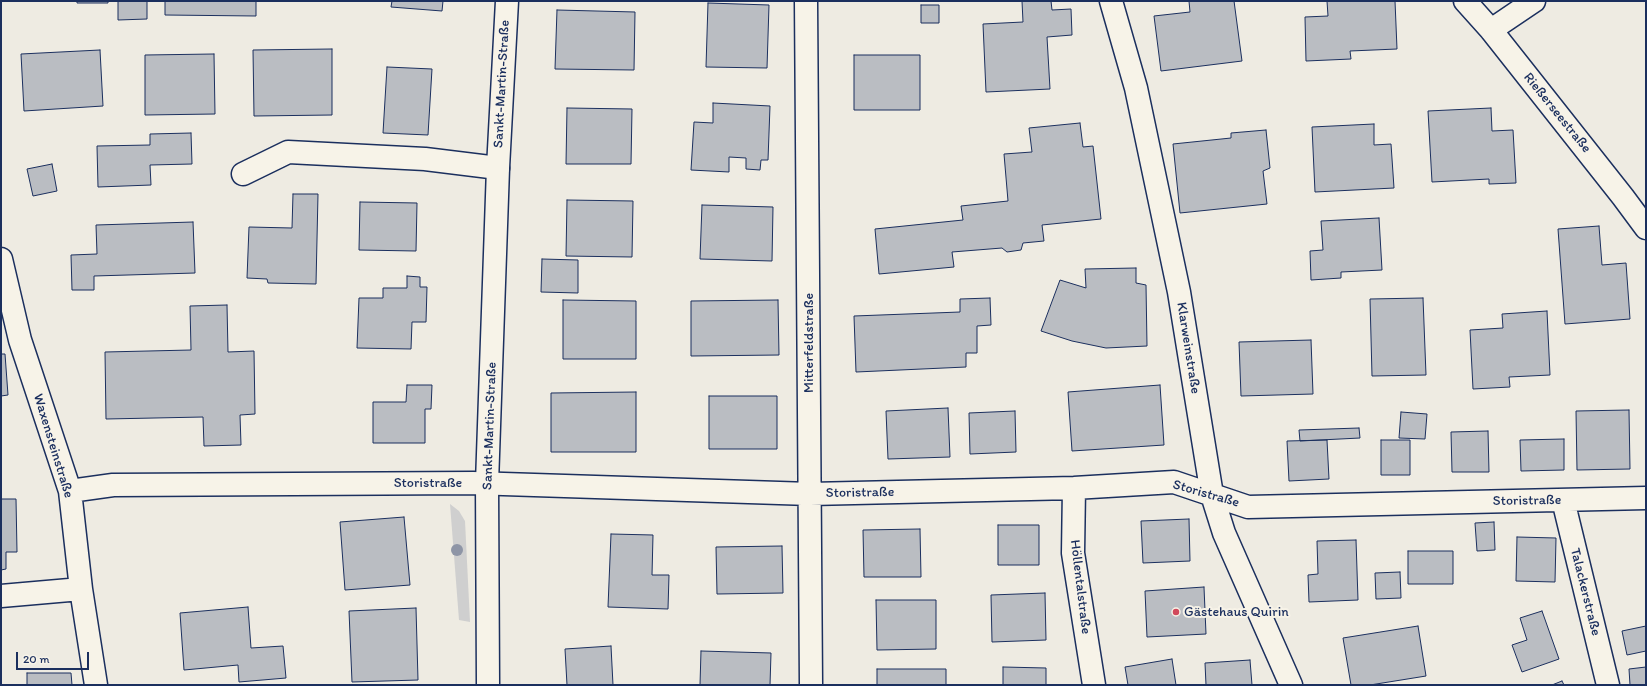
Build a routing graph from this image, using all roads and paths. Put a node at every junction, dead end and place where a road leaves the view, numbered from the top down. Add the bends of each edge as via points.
1 (507, 1) edge
2 (806, 1) edge
3 (1111, 1) edge
4 (1465, 1) edge
5 (1534, 1) edge
6 (1491, 30) junction
7 (498, 168) junction
8 (243, 174) dead end
9 (1646, 228) edge
10 (1, 259) edge
11 (487, 483) junction
12 (1074, 488) junction
13 (70, 491) junction
14 (810, 494) junction
15 (1212, 495) junction
16 (1646, 498) edge
17 (1563, 500) junction
18 (81, 589) junction
19 (1, 596) edge
20 (96, 685) edge
21 (488, 685) edge
22 (811, 685) edge
23 (1094, 685) edge
24 (1291, 685) edge
25 (1608, 685) edge

1 - 7 street, Sankt-Martin-Straße
2 - 14 street, Mitterfeldstraße
3 - 15 street, Klarweinstraße via 1136,88 1179,292
4 - 6 street, Rießerseestraße
5 - 6 street
6 - 9 street, Rießerseestraße
7 - 8 street, Sankt-Martin-Straße via 425,159 288,152
7 - 11 street, Sankt-Martin-Straße
10 - 13 street, Waxensteinstraße via 20,340
11 - 13 street, Storistraße via 112,485
11 - 14 street, Storistraße
11 - 21 street, Sankt-Martin-Straße
12 - 14 street, Storistraße
12 - 15 street, Storistraße via 1174,482
12 - 23 street, Höllentalstraße via 1073,553
13 - 18 street, Waxensteinstraße
14 - 22 street, Mitterfeldstraße
15 - 17 street, Storistraße via 1248,507
15 - 24 street, Klarweinstraße via 1224,533
16 - 17 street, Storistraße
17 - 25 street, Talackerstraße
18 - 19 street
18 - 20 street, Waxensteinstraße

